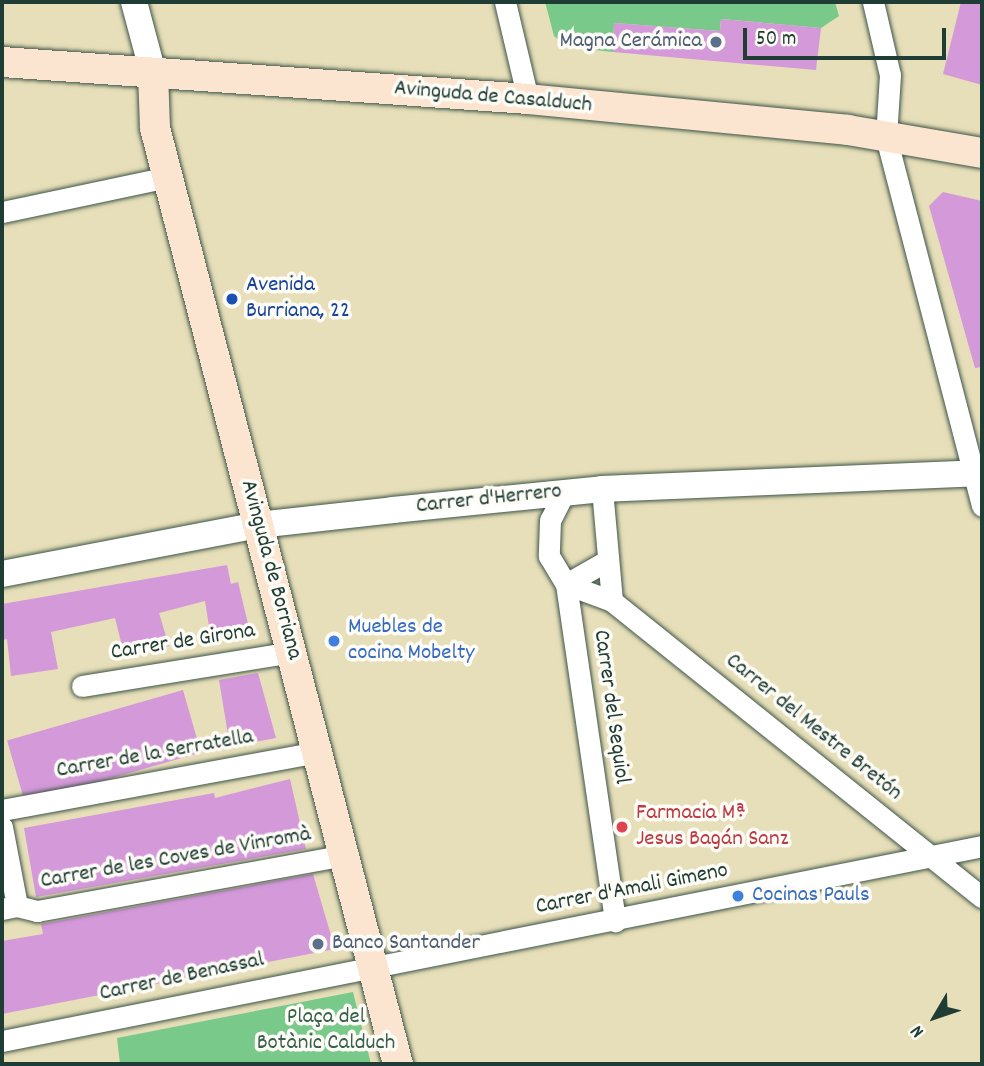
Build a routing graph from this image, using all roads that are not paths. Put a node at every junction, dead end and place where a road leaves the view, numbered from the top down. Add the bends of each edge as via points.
1 (134, 2) edge
2 (505, 2) edge
3 (873, 2) edge
4 (2, 62) edge
5 (153, 73) junction
6 (528, 99) junction
7 (886, 137) junction
8 (982, 153) edge
9 (168, 177) junction
10 (2, 212) edge
11 (978, 474) edge
12 (602, 489) junction
13 (564, 493) junction
14 (982, 506) edge
15 (258, 525) junction
16 (608, 560) junction
17 (2, 574) edge
18 (566, 584) junction
19 (612, 601) junction
20 (292, 652) junction
21 (82, 685) dead end
22 (318, 752) junction
23 (2, 810) edge
24 (2, 827) edge
25 (982, 846) edge
26 (344, 855) junction
27 (933, 857) junction
28 (982, 897) edge
29 (9, 908) edge
30 (615, 921) junction
31 (373, 966) junction
32 (2, 1041) edge
33 (398, 1064) edge

1 - 5 street
2 - 6 street
3 - 7 street via 890,75
4 - 5 main road, Avinguda de Casalduch
5 - 6 main road, Avinguda de Casalduch
5 - 9 main road, Avinguda de Borriana via 155,128
6 - 7 main road, Avinguda de Casalduch
7 - 8 main road, Avinguda de Casalduch
7 - 11 street
9 - 10 street
9 - 15 main road, Avinguda de Borriana
11 - 12 street, Carrer d'Herrero
11 - 14 street
12 - 13 street, Carrer d'Herrero
12 - 16 street
13 - 15 street, Carrer d'Herrero
13 - 18 street via 550,520 550,556
15 - 17 street, Carrer d'Herrero
15 - 20 main road, Avinguda de Borriana
16 - 18 street
16 - 19 street
18 - 19 street, Carrer del Mestre Bretón
18 - 30 street, Carrer del Sequiol
19 - 27 street, Carrer del Mestre Bretón
20 - 21 street, Carrer de Girona
20 - 22 main road, Avinguda de Borriana
22 - 23 street, Carrer de la Serratella
22 - 26 main road, Avinguda de Borriana
24 - 29 street
25 - 27 street, Carrer d'Amali Gimeno
26 - 29 street, Carrer de les Coves de Vinromà via 37,911
26 - 31 main road, Avinguda de Borriana
27 - 28 street, Carrer del Mestre Bretón
27 - 30 street, Carrer d'Amali Gimeno
30 - 31 street, Carrer d'Amali Gimeno
31 - 32 street, Carrer de Benassal
31 - 33 main road, Avinguda de Borriana

